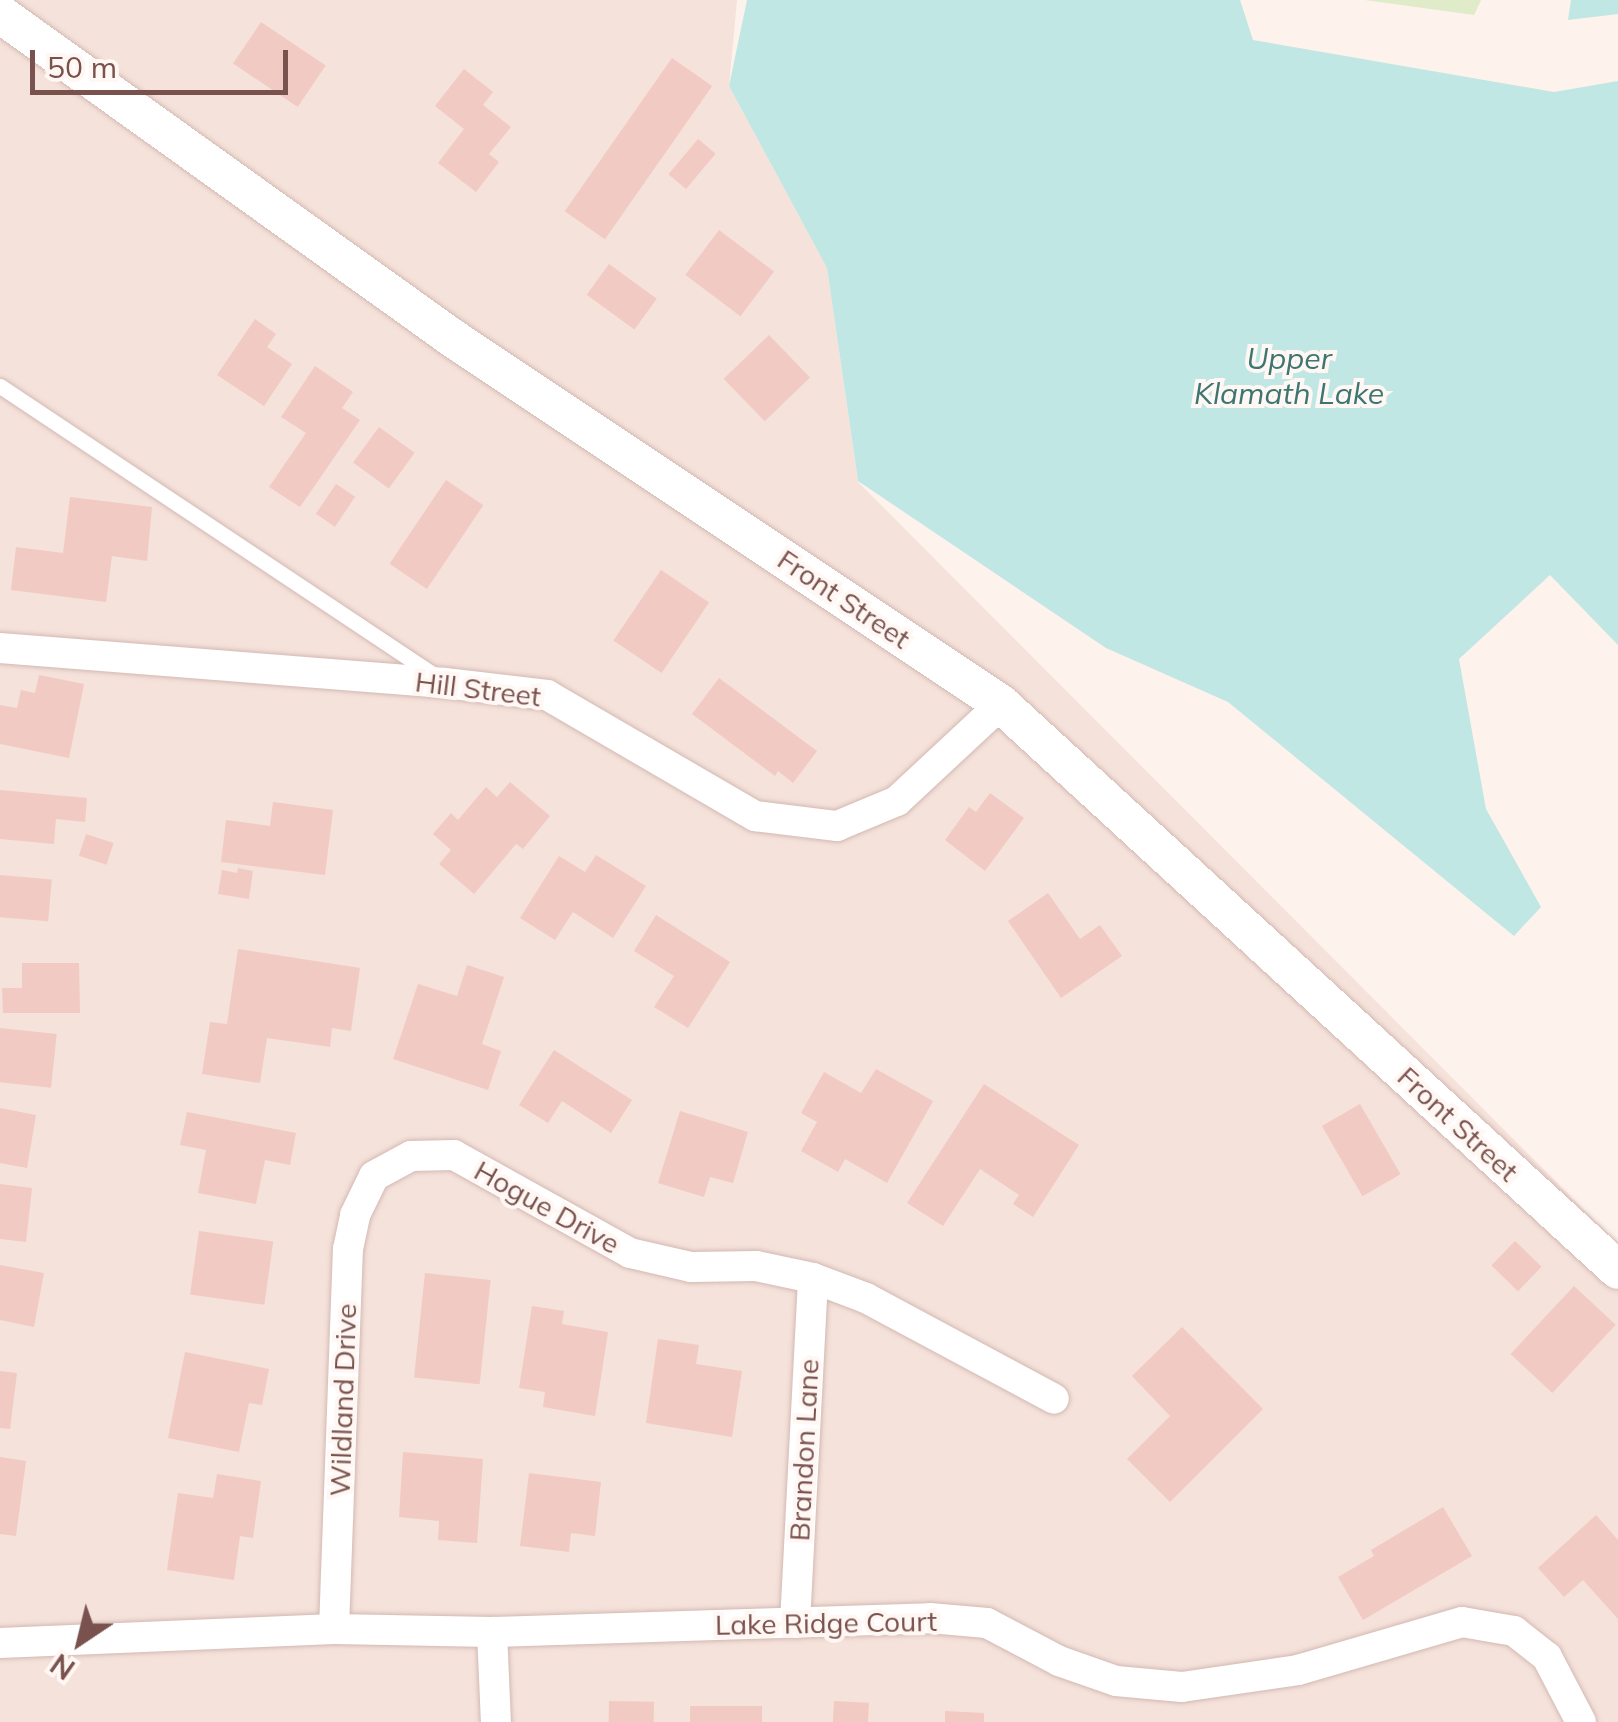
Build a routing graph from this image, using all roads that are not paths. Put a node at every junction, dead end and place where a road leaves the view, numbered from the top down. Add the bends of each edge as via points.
1 (0, 14) edge
2 (0, 386) edge
3 (0, 648) edge
4 (445, 682) junction
5 (1001, 704) junction
6 (374, 1176) joint
7 (1618, 1270) edge
8 (813, 1278) junction
9 (1054, 1399) dead end
10 (795, 1623) junction
11 (334, 1629) junction
12 (492, 1632) junction
13 (0, 1643) edge
14 (496, 1722) edge
15 (1581, 1722) edge

1 - 5 street, Front Street via 451,337
2 - 4 lane
3 - 4 street, Hill Street
4 - 5 street, Hill Street via 547,695 755,816 837,826 896,801
5 - 7 street, Front Street
6 - 8 street, Hogue Drive via 411,1156 454,1155 630,1253 690,1267 756,1266
6 - 11 street, Wildland Drive via 348,1249
8 - 9 street, Hogue Drive via 866,1298
8 - 10 street, Brandon Lane
10 - 12 street, Lake Ridge Court
10 - 15 street, Lake Ridge Court via 930,1618 987,1624 1116,1681 1182,1687 1298,1670 1462,1622 1514,1631 1547,1657
11 - 12 street, Lake Ridge Court
11 - 13 street, Lake Ridge Court
12 - 14 street

